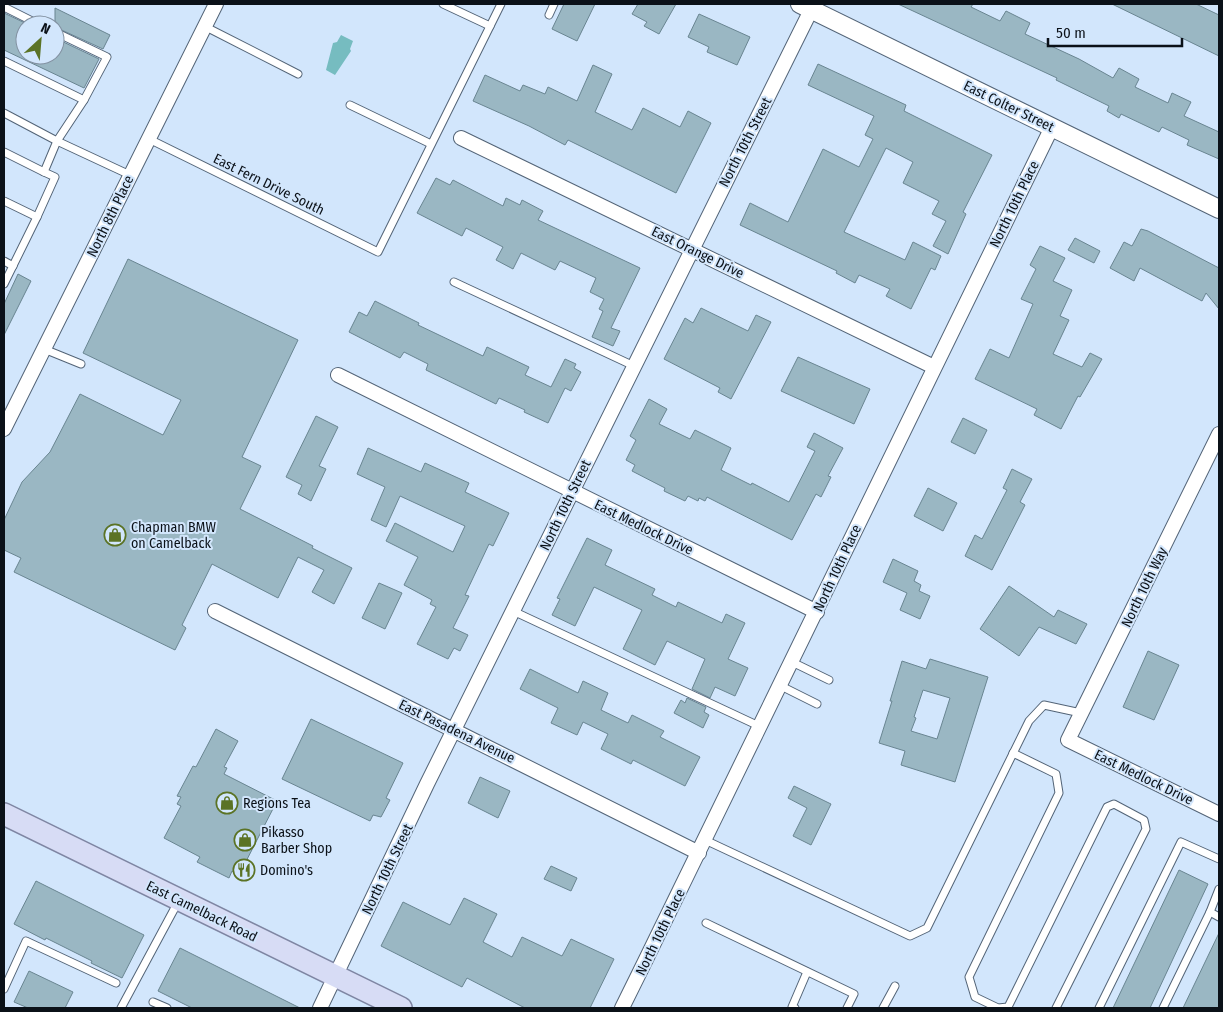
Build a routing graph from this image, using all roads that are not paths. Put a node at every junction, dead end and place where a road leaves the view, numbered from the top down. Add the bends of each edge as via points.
1 (216, 4) edge
2 (443, 4) edge
3 (501, 4) edge
4 (554, 4) edge
5 (808, 6) edge
6 (4, 7) edge
7 (20, 15) edge
8 (549, 15) dead end
9 (204, 26) junction
10 (490, 26) junction
11 (65, 37) edge
12 (4, 60) edge
13 (298, 74) dead end
14 (84, 100) junction
15 (350, 104) dead end
16 (4, 113) edge
17 (1052, 127) junction
18 (461, 138) dead end
19 (149, 139) junction
20 (57, 141) junction
21 (431, 144) junction
22 (4, 152) edge
23 (44, 172) junction
24 (130, 175) junction
25 (4, 201) edge
26 (1219, 209) edge
27 (37, 217) junction
28 (692, 249) junction
29 (4, 261) edge
30 (12, 266) junction
31 (454, 282) dead end
32 (4, 284) edge
33 (44, 349) junction
34 (81, 364) dead end
35 (634, 366) junction
36 (934, 367) junction
37 (338, 375) dead end
38 (4, 429) edge
39 (1219, 434) edge
40 (572, 491) junction
41 (513, 611) junction
42 (215, 612) dead end
43 (817, 612) junction
44 (792, 662) junction
45 (829, 680) dead end
46 (781, 686) junction
47 (817, 704) dead end
48 (1082, 713) junction
49 (760, 726) junction
50 (454, 730) junction
51 (1068, 740) joint
52 (1013, 753) junction
53 (4, 814) edge
54 (1219, 814) edge
55 (702, 846) junction
56 (1219, 859) edge
57 (1219, 889) edge
58 (179, 900) junction
59 (1210, 912) junction
60 (1219, 917) edge
61 (706, 923) dead end
62 (807, 972) junction
63 (335, 976) junction
64 (116, 983) dead end
65 (895, 986) dead end
66 (4, 988) edge
67 (153, 1002) dead end
68 (122, 1008) edge
69 (166, 1008) edge
70 (320, 1008) edge
71 (401, 1008) edge
72 (622, 1008) edge
73 (795, 1008) edge
74 (846, 1008) edge
75 (883, 1008) edge
76 (1056, 1008) edge
77 (1099, 1008) edge
78 (1162, 1008) edge

1 - 9 street, North 8th Place
2 - 10 lane
3 - 10 lane
4 - 8 lane
5 - 17 street, East Colter Street
5 - 28 street, North 10th Street
6 - 7 lane
9 - 13 lane
9 - 19 street, North 8th Place
10 - 21 lane
11 - 14 lane via 108,57
12 - 14 lane
14 - 20 lane
15 - 21 lane
16 - 20 lane
17 - 26 street, East Colter Street
17 - 36 street, North 10th Place
18 - 28 street, East Orange Drive
19 - 21 lane, East Fern Drive South via 378,252
19 - 24 street, North 8th Place
20 - 23 lane
20 - 24 lane
22 - 23 lane
23 - 27 lane via 55,177
24 - 33 street, North 8th Place
25 - 27 lane
27 - 30 lane
28 - 35 street, North 10th Street
28 - 36 street, East Orange Drive
29 - 30 lane
30 - 32 lane
31 - 35 lane
33 - 34 lane
33 - 38 street, North 8th Place
35 - 40 street, North 10th Street
36 - 43 street, North 10th Place
37 - 40 street, East Medlock Drive
39 - 48 street, North 10th Way
40 - 41 street, North 10th Street
40 - 43 street, East Medlock Drive
41 - 49 lane
41 - 50 street, North 10th Street
42 - 50 street, East Pasadena Avenue
43 - 44 street, North 10th Place
44 - 45 lane
44 - 46 street, North 10th Place
46 - 47 lane
46 - 49 street, North 10th Place
48 - 51 street, North 10th Way
48 - 52 lane via 1044,705 1028,721
49 - 55 street, North 10th Place
50 - 55 street, East Pasadena Avenue
50 - 63 street, North 10th Street
51 - 54 street, East Medlock Drive
52 - 55 lane via 927,928 910,936
52 - 76 lane via 1056,774 1059,793 969,977 975,997 998,1008 1008,1007 1107,807 1114,804 1144,820 1146,829
53 - 58 main road, East Camelback Road
55 - 72 street, North 10th Place
56 - 77 lane via 1182,842
57 - 59 lane
58 - 63 main road, East Camelback Road
58 - 68 lane
59 - 60 lane
59 - 78 lane
61 - 62 lane
62 - 73 lane via 792,1007
62 - 74 lane via 854,994
63 - 70 street, North 10th Street
63 - 71 main road, East Camelback Road
64 - 66 lane via 26,942
65 - 75 lane
67 - 69 lane

